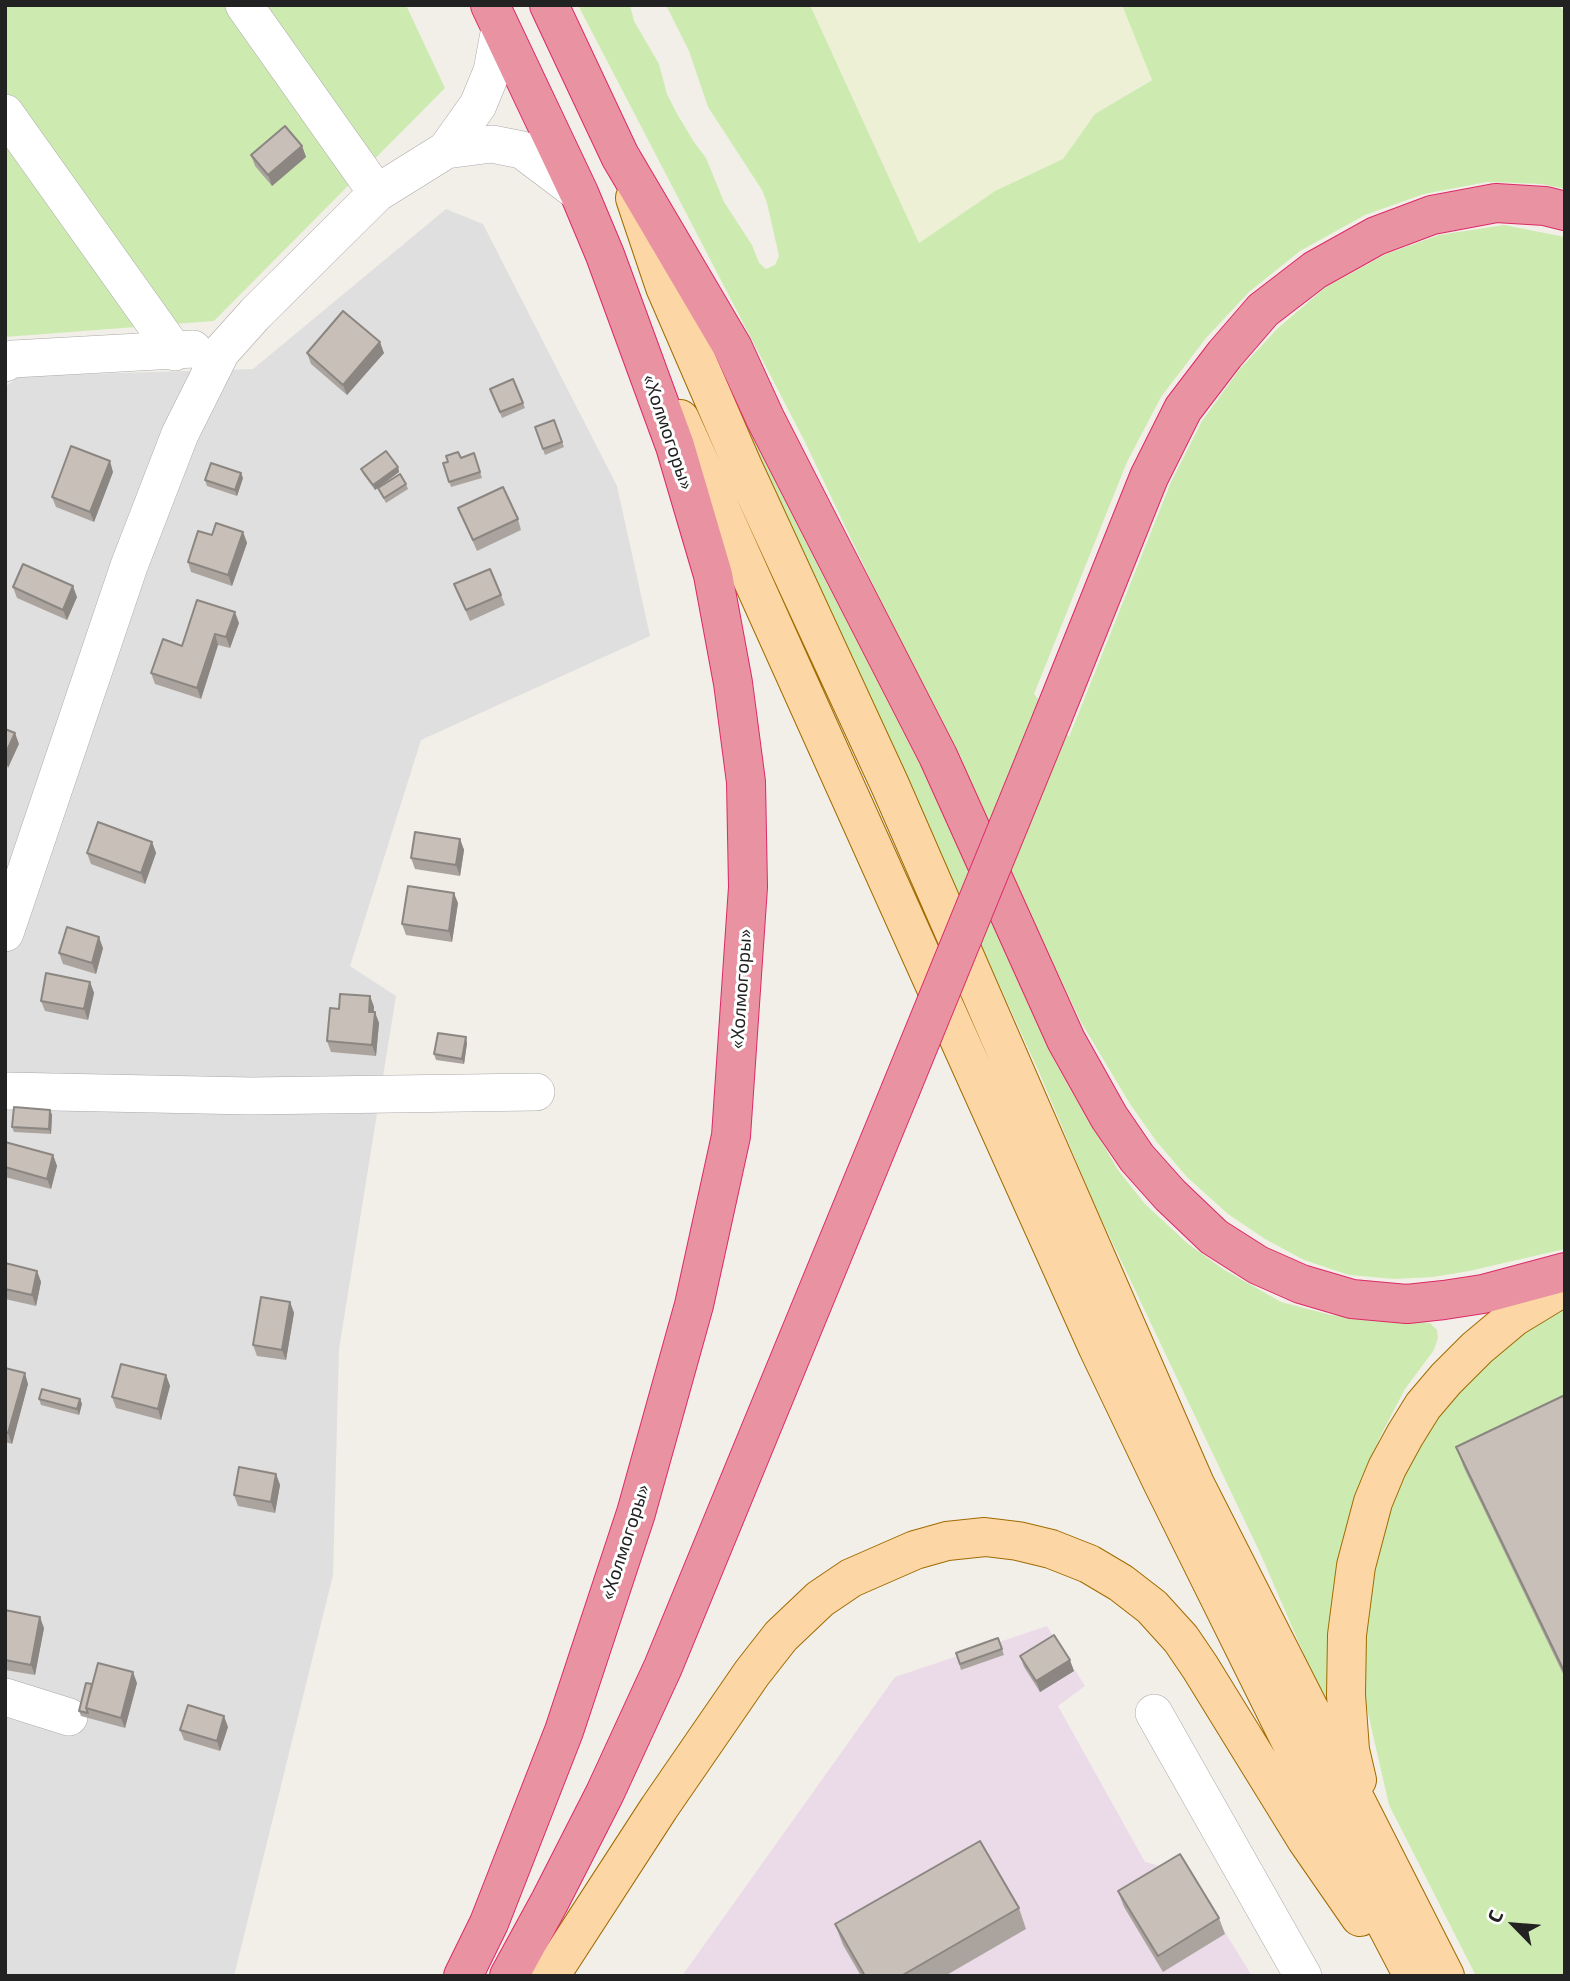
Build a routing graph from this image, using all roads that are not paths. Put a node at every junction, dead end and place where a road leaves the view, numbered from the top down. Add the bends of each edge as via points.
1 (244, 5) edge
2 (550, 5) edge
3 (494, 17) edge
4 (5, 113) edge
5 (446, 150) junction
6 (620, 156) junction
7 (579, 192) junction
8 (377, 193) junction
9 (1565, 211) edge
10 (605, 255) junction
11 (175, 352) junction
12 (221, 352) junction
13 (5, 363) edge
14 (5, 933) edge
15 (5, 1091) edge
16 (537, 1092) dead end
17 (1565, 1272) edge
18 (1565, 1286) edge
19 (5, 1697) edge
20 (1154, 1713) dead end
21 (69, 1717) dead end
22 (1370, 1830) junction
23 (1408, 1967) edge
24 (463, 1976) edge
25 (509, 1976) edge
26 (550, 1976) edge
27 (1303, 1976) edge
28 (1445, 1976) edge

1 - 8 street
2 - 6 highway
3 - 5 street via 492,71 478,105
3 - 7 highway, «Холмогоры»
4 - 11 street
5 - 7 street via 492,144 522,150
5 - 8 street
6 - 17 highway via 733,348 938,756 1066,1040 1137,1158 1214,1237 1258,1265 1352,1299 1407,1304 1444,1300
6 - 22 main road via 665,287 890,785 1195,1484
7 - 10 highway, «Холмогоры»
8 - 12 street
9 - 25 highway, bridge via 1496,203 1432,215 1376,236 1315,270 1263,310 1183,409 1149,477 663,1667 599,1805
10 - 23 main road via 1098,1348
10 - 24 highway, «Холмогоры» via 676,446 713,575 733,683 746,782 748,887 731,1136 694,1305 636,1513 564,1731 489,1923
11 - 12 street via 204,347
11 - 13 street
12 - 14 street via 180,434 130,566
15 - 16 street via 251,1096
18 - 22 main road via 1514,1317 1446,1379 1405,1435 1373,1502 1356,1566 1346,1665 1350,1750
19 - 21 street
20 - 27 street
22 - 28 main road
23 - 26 main road via 1367,1928 1200,1667 1152,1606 1089,1564 1051,1549 985,1537 915,1550 851,1577 781,1636 659,1808

